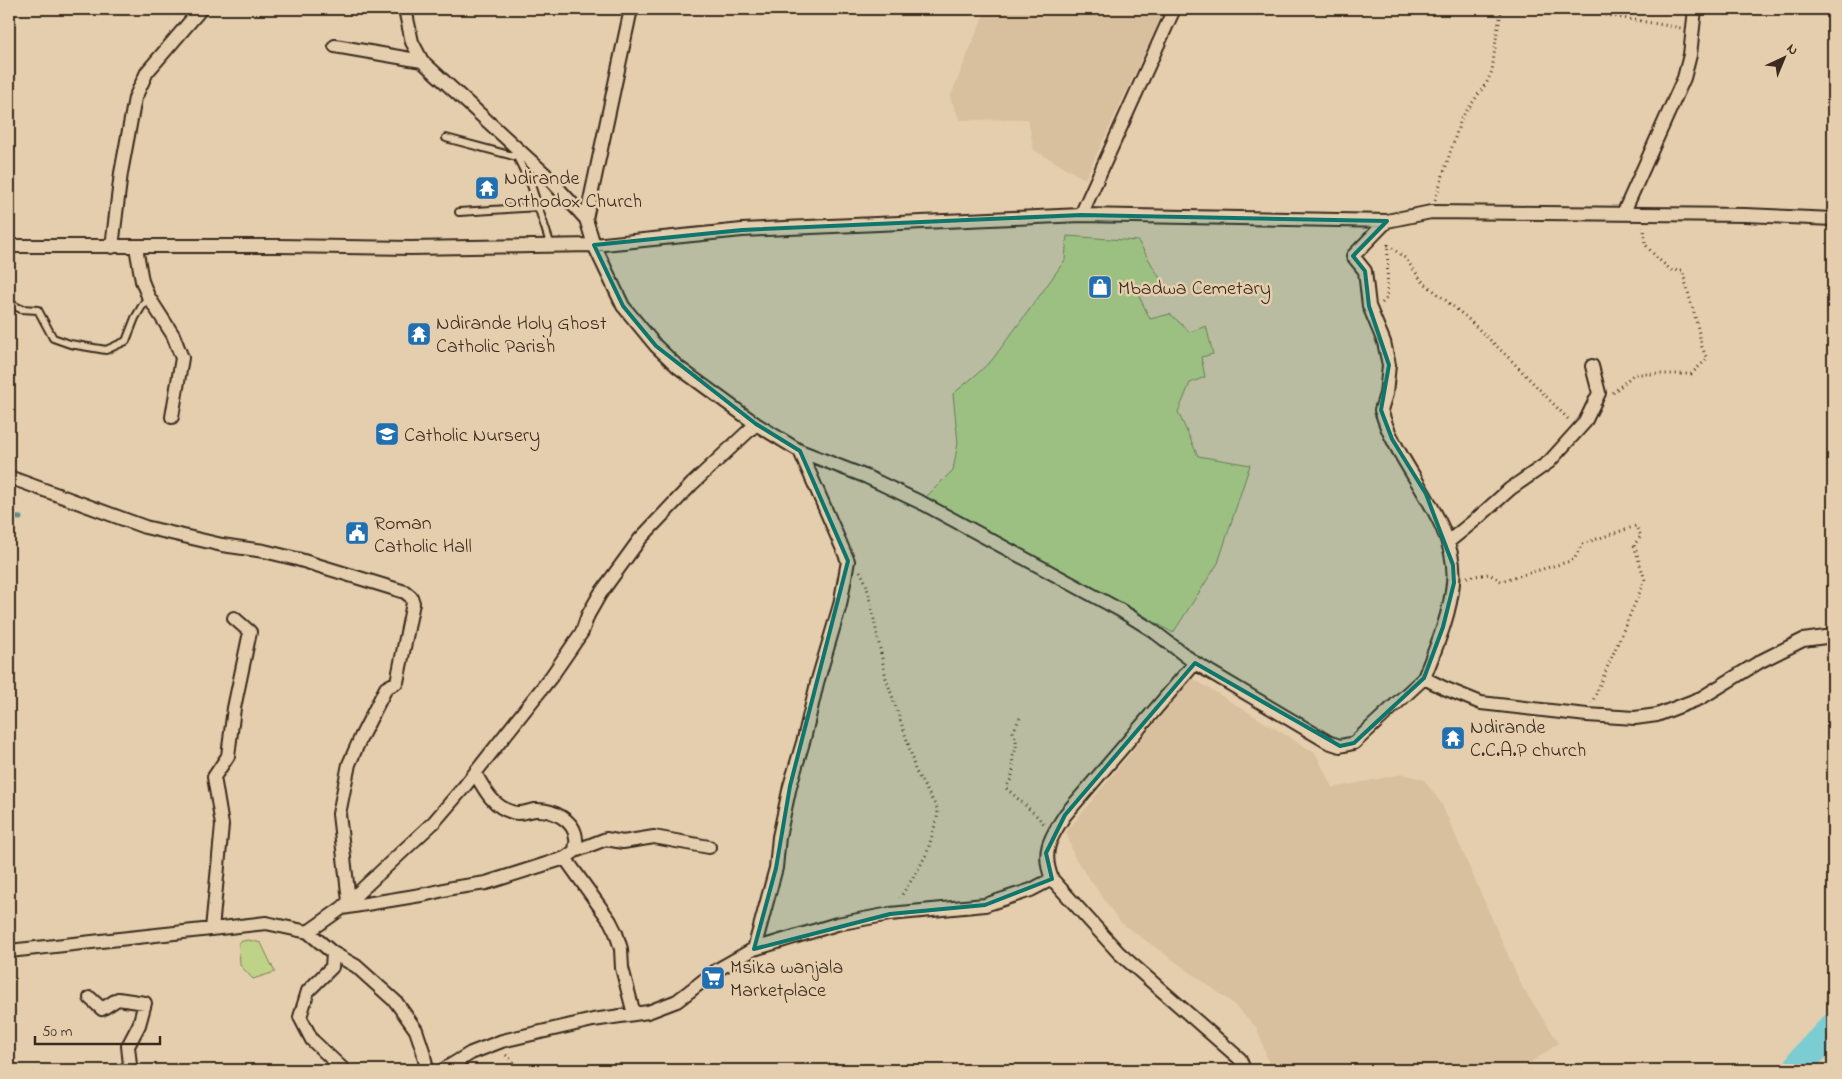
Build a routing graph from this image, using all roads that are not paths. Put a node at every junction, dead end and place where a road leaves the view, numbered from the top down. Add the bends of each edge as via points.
1 (201, 9) edge
2 (405, 9) edge
3 (631, 9) edge
4 (1174, 9) edge
5 (1696, 9) edge
6 (335, 46) dead end
7 (422, 61) junction
8 (446, 138) dead end
9 (538, 207) junction
10 (459, 212) dead end
11 (1623, 214) junction
12 (1081, 215) junction
13 (1833, 218) edge
14 (586, 219) junction
15 (1387, 221) junction
16 (594, 245) junction
17 (9, 246) edge
18 (551, 246) junction
19 (112, 247) junction
20 (136, 247) junction
21 (148, 296) junction
22 (9, 303) edge
23 (1592, 366) dead end
24 (172, 417) dead end
25 (756, 424) junction
26 (800, 451) junction
27 (9, 477) edge
28 (1448, 542) junction
29 (234, 618) dead end
30 (1833, 636) edge
31 (1195, 663) junction
32 (1424, 678) junction
33 (476, 773) junction
34 (709, 847) dead end
35 (570, 854) junction
36 (1052, 879) junction
37 (346, 904) junction
38 (212, 929) junction
39 (308, 932) junction
40 (754, 949) junction
41 (9, 950) edge
42 (333, 953) junction
43 (90, 998) dead end
44 (634, 1014) junction
45 (125, 1070) edge
46 (344, 1070) edge
47 (427, 1070) edge
48 (443, 1070) edge
49 (1244, 1070) edge

1 - 19 street via 147,72 135,98
2 - 7 street via 412,42
3 - 14 street
4 - 12 street
5 - 11 street via 1684,78
6 - 7 street
7 - 14 street via 546,175
8 - 9 lane via 516,156
9 - 10 lane
9 - 18 lane
11 - 13 street
11 - 15 street via 1431,212
12 - 15 street
12 - 16 street via 742,230
14 - 16 street
15 - 28 street via 1353,256 1364,271 1369,306 1384,342 1389,365 1386,394 1380,410 1392,439 1426,494
16 - 18 street
16 - 25 street via 623,306 656,346 678,367
17 - 19 street
18 - 20 street
19 - 20 street
20 - 21 street
21 - 22 lane via 126,341 106,350 53,338 38,310 21,310
21 - 24 street via 173,335 182,358
23 - 28 street via 1599,393 1585,422 1549,462 1510,489
25 - 26 street
25 - 33 street via 640,539 600,594 582,632 551,677
26 - 31 street via 924,504 1029,560 1120,610
26 - 40 street via 848,561 840,606 790,786 776,868
27 - 37 street via 145,527 222,545 264,550 404,592 411,597 413,603 397,682 386,688 349,764 339,814
28 - 32 street via 1453,578 1444,627
29 - 38 street via 250,632 228,756 214,777 222,825
30 - 32 street via 1803,640 1761,660 1701,698 1657,715 1635,718 1481,703
31 - 32 street via 1340,746 1354,743
31 - 36 street via 1052,834 1046,853
33 - 35 street via 486,792 503,808 522,814 536,810 554,812 573,826 576,838
33 - 37 street via 434,822
34 - 35 street via 654,837 623,842 606,839
35 - 37 street via 486,883
35 - 44 street via 616,933
36 - 40 street via 1031,890 985,905 890,914 837,924
36 - 49 street via 1120,953 1230,1049 1240,1059
37 - 39 street
38 - 39 street via 266,923
38 - 41 street
39 - 42 street
40 - 44 street via 717,970 677,1001
42 - 46 street via 332,967 308,991 300,1017 312,1040
42 - 47 street via 356,966 396,1002 416,1030
43 - 45 street via 102,1009 118,999 145,1003 140,1025 128,1046 130,1065
44 - 48 street via 592,1020 494,1044 470,1053

